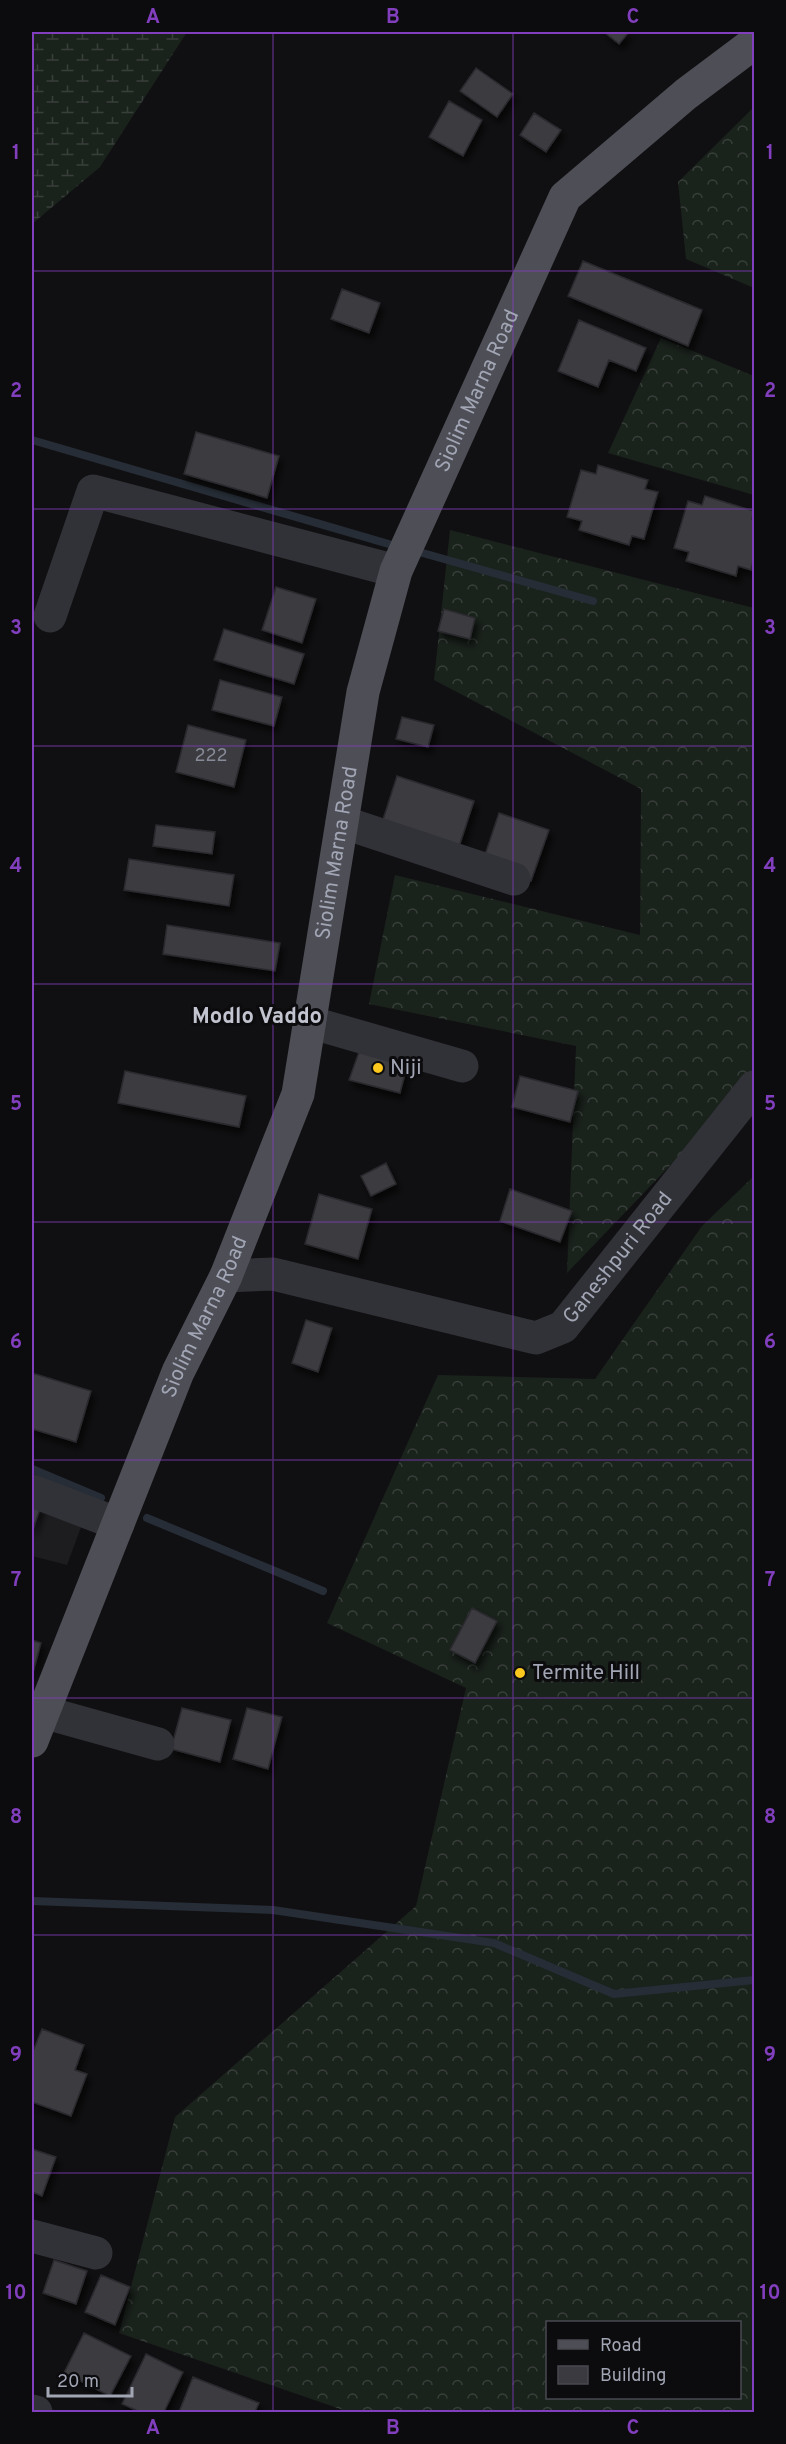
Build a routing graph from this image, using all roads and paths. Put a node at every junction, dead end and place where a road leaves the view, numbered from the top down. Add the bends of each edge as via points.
1 (754, 43) edge
2 (396, 572) junction
3 (50, 616) dead end
4 (342, 822) junction
5 (514, 879) dead end
6 (309, 1022) junction
7 (462, 1066) dead end
8 (754, 1087) edge
9 (226, 1276) junction
10 (32, 1491) edge
11 (118, 1524) junction
12 (37, 1727) edge
13 (158, 1744) dead end
14 (32, 2236) edge
15 (96, 2253) dead end

1 - 2 main road, Siolim Marna Road via 686,94 565,197
2 - 3 street via 93,491
2 - 4 main road, Siolim Marna Road via 363,692
4 - 5 street
4 - 6 main road, Siolim Marna Road
6 - 7 street
6 - 9 main road, Siolim Marna Road via 298,1094
8 - 9 street, Ganeshpuri Road via 563,1327 536,1338 273,1275
9 - 11 main road, Siolim Marna Road via 178,1372
10 - 11 street
11 - 12 main road, Siolim Marna Road
12 - 13 street
14 - 15 street

